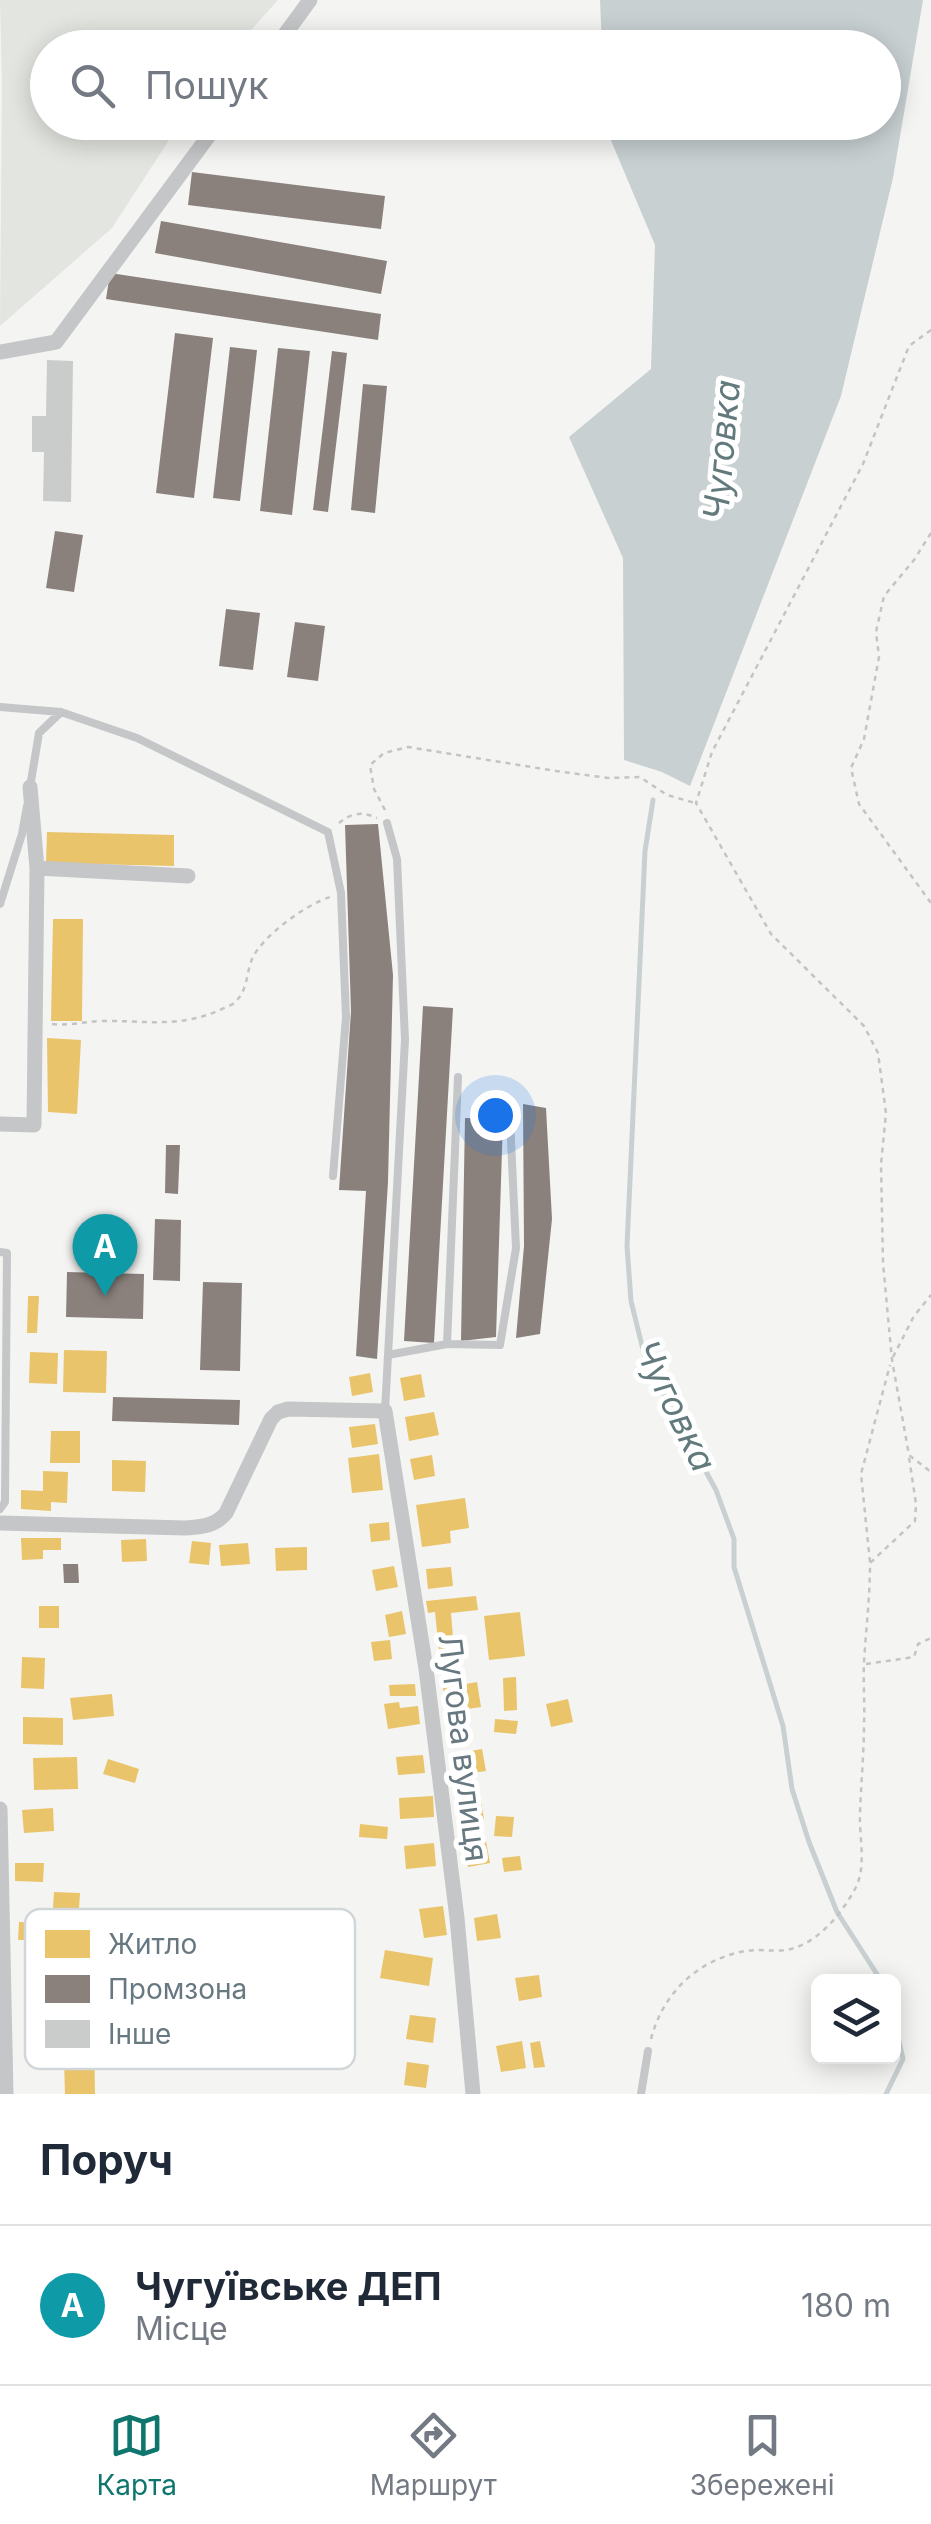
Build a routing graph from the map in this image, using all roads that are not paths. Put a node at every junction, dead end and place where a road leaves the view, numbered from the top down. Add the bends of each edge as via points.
1 (310, 0) edge
2 (288, 30) edge
3 (206, 140) edge
4 (0, 352) edge
5 (0, 707) edge
6 (61, 712) junction
7 (30, 787) junction
8 (388, 823) road end
9 (37, 868) junction
10 (188, 876) dead end
11 (0, 904) edge
12 (458, 1078) dead end
13 (510, 1120) dead end
14 (0, 1124) edge
15 (333, 1176) dead end
16 (0, 1252) edge
17 (447, 1344) junction
18 (2, 1354) edge
19 (388, 1355) junction
20 (385, 1411) junction
21 (0, 1510) edge
22 (0, 1524) edge
23 (0, 1809) edge
24 (0, 1838) edge
25 (2, 1950) edge
26 (648, 2051) road end
27 (6, 2094) edge
28 (473, 2094) edge
29 (642, 2094) edge

1 - 2 street
3 - 4 street via 56,342
5 - 6 lane
6 - 7 lane via 39,734
6 - 15 lane via 137,738 328,832 341,894 346,1017
7 - 9 street
7 - 11 lane
8 - 19 lane via 397,859 405,1040
9 - 10 street
9 - 14 street via 34,1125
12 - 17 lane
13 - 17 lane via 516,1248 500,1345
16 - 18 lane via 7,1253
17 - 19 lane
18 - 21 lane
19 - 20 lane
20 - 22 street via 278,1412 226,1513 208,1526
20 - 28 street, Лугова вулиця via 426,1669
23 - 24 street
24 - 25 street
25 - 27 street
26 - 29 lane

